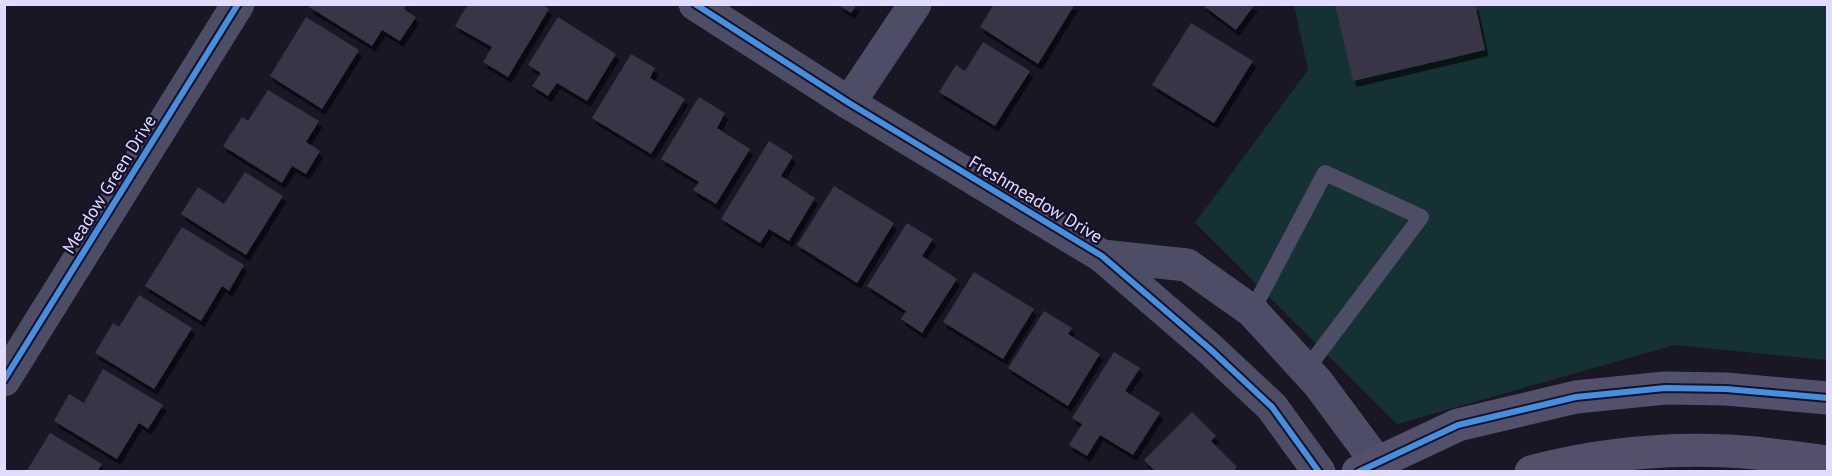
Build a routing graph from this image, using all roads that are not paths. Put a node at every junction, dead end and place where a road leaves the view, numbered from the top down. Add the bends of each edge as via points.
1 (238, 4) edge
2 (695, 4) edge
3 (915, 4) edge
4 (849, 103) junction
5 (1102, 256) junction
6 (1252, 311) junction
7 (1306, 370) junction
8 (4, 380) edge
9 (1827, 398) edge
10 (1827, 462) edge
11 (1373, 468) edge
12 (1319, 471) edge
13 (1531, 471) edge

1 - 8 street, Meadow Green Drive
2 - 4 street, Freshmeadow Drive
3 - 4 street
4 - 5 street, Freshmeadow Drive
5 - 6 street, Freshmeadow Drive via 1186,265
5 - 12 street, Freshmeadow Drive via 1272,407
6 - 7 street, Freshmeadow Drive
6 - 7 lane via 1324,172 1422,217
7 - 11 street, Freshmeadow Drive
9 - 11 street via 1665,388 1576,397 1458,425
10 - 13 street via 1727,451 1657,452 1567,462

